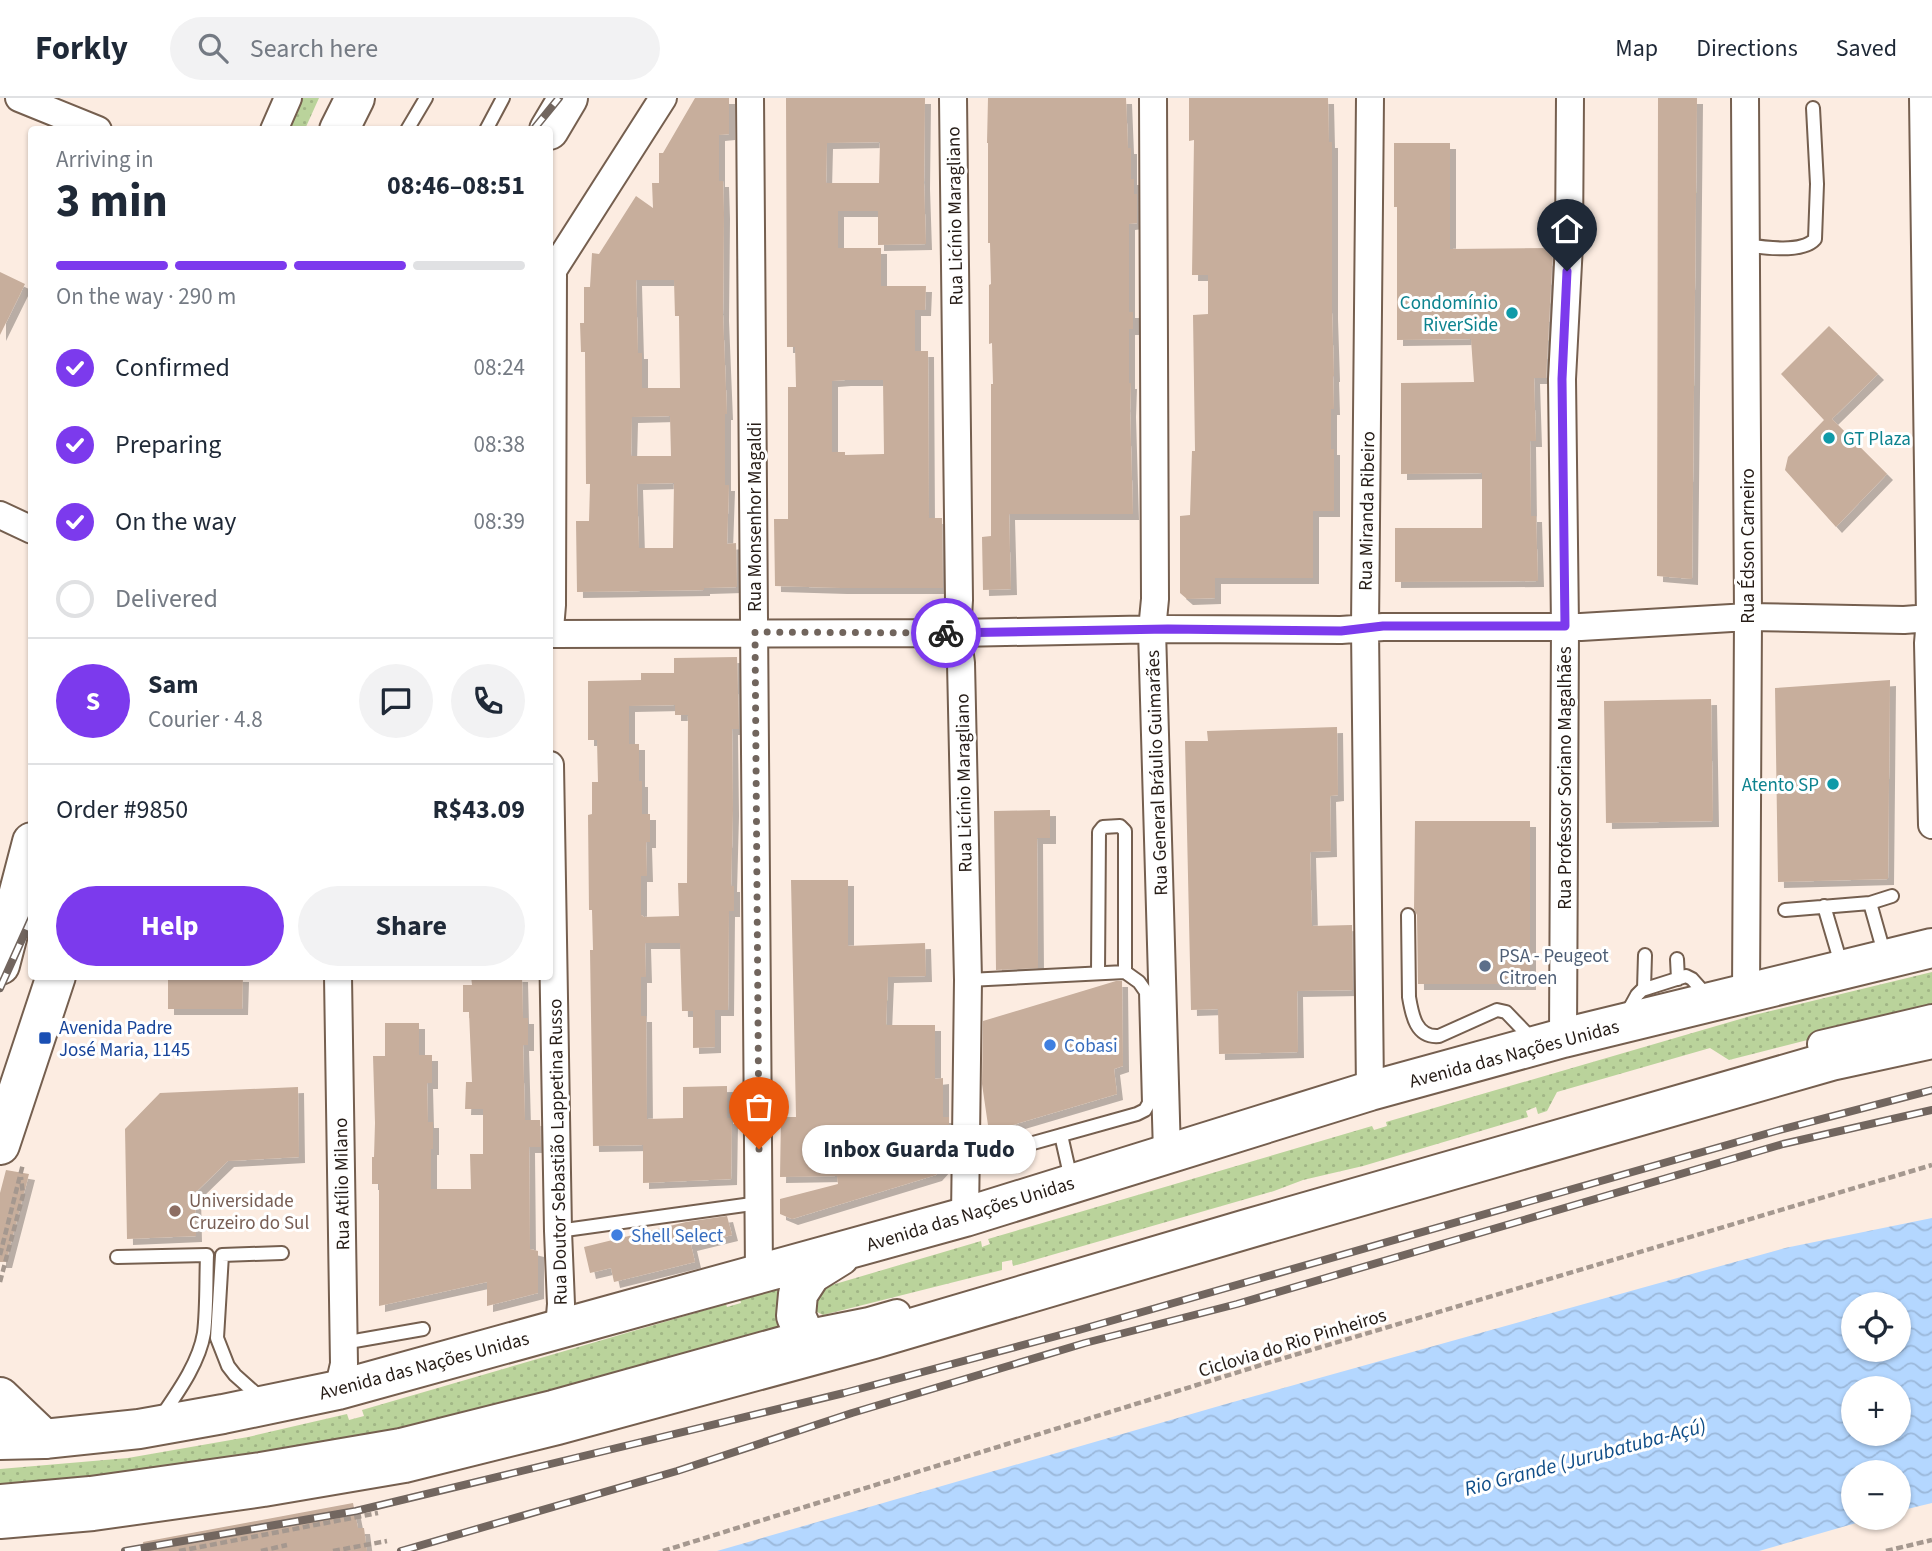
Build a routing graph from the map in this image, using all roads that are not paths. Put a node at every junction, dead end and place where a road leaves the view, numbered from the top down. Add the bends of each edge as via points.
1 (19, 98) edge
2 (288, 98) edge
3 (355, 98) edge
4 (426, 98) edge
5 (503, 98) edge
6 (568, 98) edge
7 (663, 98) edge
8 (750, 98) edge
9 (953, 98) edge
10 (1153, 98) edge
11 (1370, 98) edge
12 (1570, 98) edge
13 (1745, 98) edge
14 (1923, 98) edge
15 (1813, 108) dead end
16 (88, 126) edge
17 (276, 126) edge
18 (341, 126) edge
19 (412, 126) edge
20 (488, 126) edge
21 (551, 126) edge
22 (1747, 245) junction
23 (553, 269) edge
24 (0, 514) edge
25 (28, 528) edge
26 (1748, 617) junction
27 (1930, 618) junction
28 (1565, 626) junction
29 (1365, 628) junction
30 (1152, 629) junction
31 (755, 632) junction
32 (957, 633) junction
33 (553, 634) edge
34 (1932, 825) edge
35 (28, 865) edge
36 (1892, 896) dead end
37 (1870, 903) junction
38 (1824, 906) junction
39 (1785, 910) dead end
40 (1408, 915) dead end
41 (553, 940) edge
42 (1932, 948) edge
43 (13, 950) edge
44 (1645, 955) dead end
45 (1677, 959) dead end
46 (1886, 960) junction
47 (1843, 970) junction
48 (1125, 972) junction
49 (1098, 973) junction
50 (1678, 979) junction
51 (55, 980) edge
52 (338, 980) edge
53 (968, 980) junction
54 (1644, 989) junction
55 (1730, 999) junction
56 (1932, 1018) edge
57 (1621, 1024) junction
58 (1932, 1039) edge
59 (1551, 1042) junction
60 (1441, 1054) junction
61 (1370, 1091) junction
62 (1061, 1135) junction
63 (1008, 1150) dead end
64 (1167, 1153) junction
65 (10, 1158) edge
66 (1072, 1183) junction
67 (759, 1203) junction
68 (965, 1217) junction
69 (558, 1231) junction
70 (851, 1249) junction
71 (282, 1253) dead end
72 (207, 1255) junction
73 (222, 1255) junction
74 (117, 1257) dead end
75 (760, 1272) junction
76 (559, 1328) junction
77 (423, 1329) dead end
78 (343, 1343) junction
79 (814, 1343) junction
80 (338, 1390) junction
81 (0, 1397) edge
82 (269, 1404) junction
83 (155, 1426) junction
84 (44, 1439) junction
85 (0, 1440) edge
86 (0, 1497) edge
87 (0, 1519) edge

1 - 16 street
2 - 17 street
3 - 18 main road
4 - 19 lane
5 - 20 lane
6 - 21 main road
7 - 23 street
8 - 31 street, Rua Monsenhor Magaldi
9 - 32 street, Rua Licínio Maragliano
10 - 30 street, Rua General Bráulio Guimarães
11 - 29 street, Rua Miranda Ribeiro
12 - 28 street, Rua Professor Soriano Magalhães via 1562,379
13 - 22 street, Rua Édson Carneiro
14 - 27 street
15 - 22 lane via 1815,239 1805,247
22 - 26 street, Rua Édson Carneiro
24 - 25 street
26 - 27 street
26 - 28 street
26 - 55 street, Rua Édson Carneiro
27 - 34 street
28 - 29 street
28 - 59 street, Rua Professor Soriano Magalhães
29 - 30 street
29 - 61 street, Rua Miranda Ribeiro
30 - 32 street
30 - 64 street, Rua General Bráulio Guimarães
31 - 32 street
31 - 33 street
31 - 67 street, Rua Monsenhor Magaldi
32 - 53 street, Rua Licínio Maragliano
35 - 43 main road
36 - 37 lane
37 - 38 lane
37 - 46 lane
38 - 39 lane
38 - 47 lane
40 - 60 lane via 1411,1010 1418,1027
41 - 69 street, Rua Doutor Sebastião Lappetina Russo
42 - 46 main road, Avenida das Nações Unidas
44 - 54 lane
45 - 50 lane
46 - 47 main road, Avenida das Nações Unidas
47 - 55 main road, Avenida das Nações Unidas
48 - 49 lane
48 - 49 lane via 1125,831 1120,826 1103,827 1099,832
48 - 62 lane via 1146,992 1149,1103 1137,1114
49 - 53 lane
50 - 54 lane
50 - 55 lane via 1686,976
51 - 65 main road
52 - 78 street, Rua Atílio Milano
53 - 68 street, Rua Licínio Maragliano
54 - 57 lane
55 - 57 main road, Avenida das Nações Unidas
56 - 79 street via 1826,1043 1228,1215 869,1321
57 - 59 main road, Avenida das Nações Unidas
58 - 79 main road via 1831,1061
59 - 60 main road, Avenida das Nações Unidas
60 - 61 main road, Avenida das Nações Unidas
61 - 64 main road, Avenida das Nações Unidas
62 - 63 lane
62 - 66 lane
64 - 66 main road, Avenida das Nações Unidas
66 - 68 main road, Avenida das Nações Unidas
67 - 69 lane
67 - 75 street, Rua Monsenhor Magaldi
68 - 70 main road, Avenida das Nações Unidas
69 - 76 street, Rua Doutor Sebastião Lappetina Russo
70 - 75 main road, Avenida das Nações Unidas
70 - 79 main road via 811,1274 798,1294 796,1316
71 - 73 lane
72 - 73 lane
72 - 74 lane
72 - 83 lane via 204,1334 180,1389
73 - 82 lane via 217,1338 235,1375
75 - 76 main road, Avenida das Nações Unidas
76 - 80 main road, Avenida das Nações Unidas
77 - 78 lane
78 - 80 street, Rua Atílio Milano
79 - 86 street via 400,1442 90,1490
79 - 87 main road via 558,1425 404,1463 145,1504
80 - 82 main road, Avenida das Nações Unidas
81 - 84 main road
82 - 83 main road, Avenida das Nações Unidas
83 - 84 main road, Avenida das Nações Unidas
84 - 85 main road, Avenida das Nações Unidas

